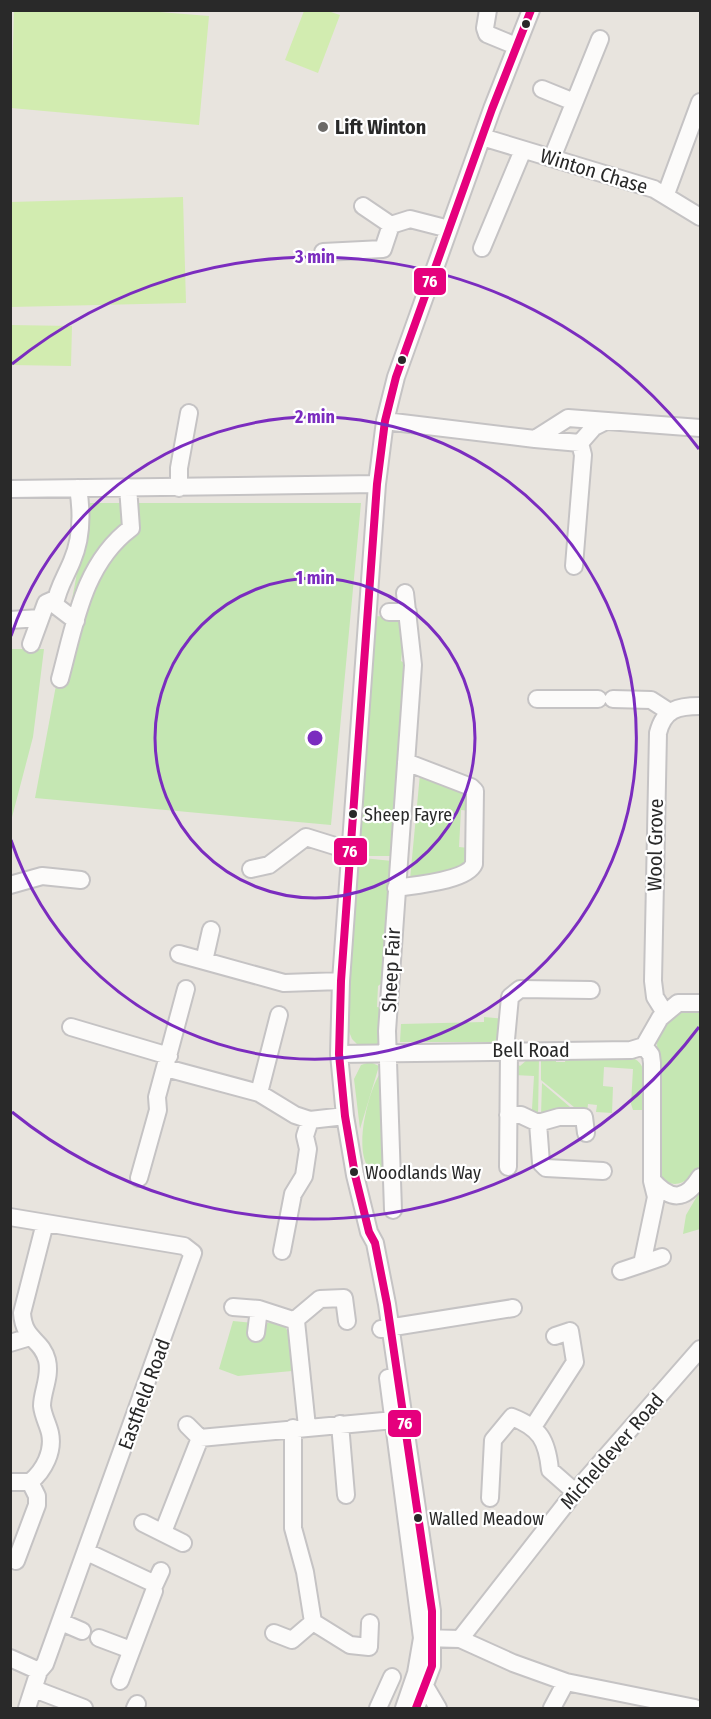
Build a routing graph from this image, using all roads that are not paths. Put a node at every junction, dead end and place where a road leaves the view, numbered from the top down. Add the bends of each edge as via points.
1 (488, 10) edge
2 (531, 10) edge
3 (600, 39) dead end
4 (516, 46) junction
5 (542, 89) dead end
6 (574, 102) junction
7 (700, 102) edge
8 (482, 137) junction
9 (523, 150) junction
10 (552, 158) junction
11 (666, 194) junction
12 (363, 206) dead end
13 (700, 217) edge
14 (391, 225) junction
15 (449, 229) junction
16 (482, 248) dead end
17 (323, 252) dead end
18 (189, 413) dead end
19 (385, 421) junction
20 (606, 422) junction
21 (700, 428) edge
22 (535, 438) junction
23 (580, 443) junction
24 (377, 484) junction
25 (128, 487) junction
26 (78, 488) junction
27 (179, 488) junction
28 (10, 489) edge
29 (574, 566) dead end
30 (405, 593) dead end
31 (55, 602) junction
32 (389, 612) dead end
33 (408, 612) junction
34 (40, 618) junction
35 (10, 620) edge
36 (76, 621) junction
37 (31, 644) dead end
38 (60, 679) dead end
39 (537, 699) dead end
40 (700, 705) edge
41 (668, 711) junction
42 (406, 762) junction
43 (351, 851) junction
44 (251, 869) dead end
45 (81, 880) dead end
46 (10, 885) edge
47 (396, 888) junction
48 (211, 930) dead end
49 (179, 954) dead end
50 (204, 961) junction
51 (341, 981) junction
52 (186, 989) dead end
53 (591, 990) dead end
54 (700, 1003) edge
55 (665, 1013) junction
56 (279, 1016) dead end
57 (71, 1027) dead end
58 (644, 1046) junction
59 (507, 1050) junction
60 (389, 1052) junction
61 (339, 1054) junction
62 (167, 1062) junction
63 (259, 1093) junction
64 (508, 1115) junction
65 (345, 1116) junction
66 (310, 1120) junction
67 (538, 1123) junction
68 (586, 1133) dead end
69 (508, 1167) dead end
70 (603, 1171) dead end
71 (700, 1177) edge
72 (138, 1178) dead end
73 (652, 1180) junction
74 (393, 1210) dead end
75 (10, 1217) edge
76 (45, 1223) junction
77 (282, 1251) dead end
78 (662, 1257) dead end
79 (642, 1264) junction
80 (621, 1271) dead end
81 (233, 1307) dead end
82 (513, 1308) dead end
83 (259, 1309) junction
84 (295, 1320) junction
85 (347, 1321) dead end
86 (386, 1328) junction
87 (256, 1334) dead end
88 (555, 1336) dead end
89 (30, 1337) junction
90 (10, 1343) edge
91 (700, 1349) edge
92 (400, 1419) junction
93 (340, 1424) junction
94 (187, 1425) dead end
95 (300, 1427) junction
96 (533, 1427) junction
97 (200, 1438) junction
98 (10, 1482) edge
99 (30, 1482) junction
100 (575, 1492) junction
101 (346, 1495) dead end
102 (490, 1498) dead end
103 (143, 1523) dead end
104 (163, 1532) junction
105 (183, 1543) dead end
106 (87, 1552) junction
107 (16, 1561) dead end
108 (161, 1571) dead end
109 (154, 1591) dead end
110 (61, 1622) junction
111 (313, 1622) junction
112 (370, 1623) dead end
113 (82, 1631) dead end
114 (274, 1633) dead end
115 (99, 1638) dead end
116 (427, 1638) junction
117 (460, 1639) junction
118 (131, 1650) junction
119 (10, 1658) edge
120 (39, 1671) junction
121 (392, 1677) dead end
122 (120, 1681) dead end
123 (566, 1682) junction
124 (425, 1686) junction
125 (34, 1689) junction
126 (27, 1708) edge
127 (84, 1708) edge
128 (378, 1708) edge
129 (404, 1708) edge
130 (416, 1708) edge
131 (438, 1708) edge
132 (552, 1708) edge
133 (695, 1708) edge

1 - 4 street via 487,34
2 - 4 street
3 - 6 street
4 - 8 street
5 - 6 street
6 - 10 street
7 - 11 street
8 - 9 street, Winton Chase
8 - 15 street
9 - 10 street, Winton Chase
9 - 16 street
10 - 11 street, Winton Chase
11 - 13 street, Winton Chase
12 - 14 street
14 - 15 street via 410,219
14 - 17 street via 383,249
15 - 19 street via 396,377
18 - 27 street
19 - 22 street
19 - 24 street
20 - 21 street
20 - 22 street via 568,418
20 - 23 street via 594,427
22 - 23 street
23 - 29 street via 583,456
24 - 27 street
24 - 43 street
25 - 26 street
25 - 27 street
25 - 36 street via 131,528 114,541 94,567
26 - 28 street
26 - 31 street via 78,539
30 - 33 street, Sheep Fair
31 - 34 street via 46,603
31 - 36 street
32 - 33 street
33 - 42 street, Sheep Fair via 413,666
34 - 35 street
34 - 37 street
36 - 38 street
39 - 41 street via 651,700
40 - 41 street
41 - 55 street, Wool Grove via 661,721 657,746 654,981 655,997
42 - 47 street, Sheep Fair
42 - 47 street via 475,791 474,864 472,870 461,876
43 - 44 street via 306,837 268,865
43 - 51 street
45 - 46 street via 42,876
47 - 60 street, Sheep Fair
48 - 50 street
49 - 50 street
50 - 51 street via 284,982
51 - 61 street
52 - 62 street
53 - 59 street via 514,991 510,997
54 - 55 street via 678,1003
55 - 58 street
56 - 63 street
57 - 62 street
58 - 59 street, Bell Road via 631,1050
58 - 73 street via 652,1063
59 - 60 street, Bell Road
59 - 64 street
60 - 61 street, Bell Road
60 - 74 street, Sheep Fair
61 - 65 street
62 - 63 street
62 - 72 street
63 - 66 street
64 - 67 street via 521,1115
64 - 69 street
65 - 66 street
65 - 86 street via 369,1232 375,1244
66 - 77 street via 305,1136 308,1149 304,1176 293,1194
67 - 68 street via 559,1117 584,1117
67 - 70 street via 541,1163 546,1168
71 - 73 street via 688,1193 678,1196 662,1191
73 - 79 street via 656,1197
75 - 76 street, Eastfield Road
76 - 89 street via 22,1313 23,1328
76 - 106 street, Eastfield Road via 184,1246 192,1253
78 - 79 street
79 - 80 street
81 - 83 street
82 - 86 street
83 - 84 street
83 - 87 street
84 - 85 street via 320,1299 344,1298
84 - 95 street
86 - 92 street
88 - 96 street via 570,1331 575,1362
89 - 90 street
89 - 99 street via 47,1360 48,1379 42,1405 51,1449 38,1476
91 - 100 street, Micheldever Road
92 - 93 street
92 - 116 street
93 - 95 street
93 - 101 street
94 - 97 street
95 - 97 street
95 - 111 street via 293,1528
96 - 100 street via 548,1446 550,1470
96 - 102 street via 510,1410 493,1440
97 - 104 street
98 - 99 street
99 - 107 street via 37,1505
100 - 117 street, Micheldever Road
103 - 104 street
104 - 105 street
106 - 108 street via 155,1584
106 - 110 street, Eastfield Road
109 - 118 street
110 - 113 street
110 - 120 street, Eastfield Road
111 - 112 street via 350,1645 369,1647
111 - 114 street via 292,1640
115 - 118 street
116 - 117 street
116 - 124 street via 432,1666
116 - 129 street
117 - 123 street
118 - 122 street
119 - 120 street
120 - 125 street, Eastfield Road
121 - 128 street
123 - 132 street
123 - 133 street
124 - 130 street
124 - 131 street
125 - 126 street, Eastfield Road
125 - 127 street

